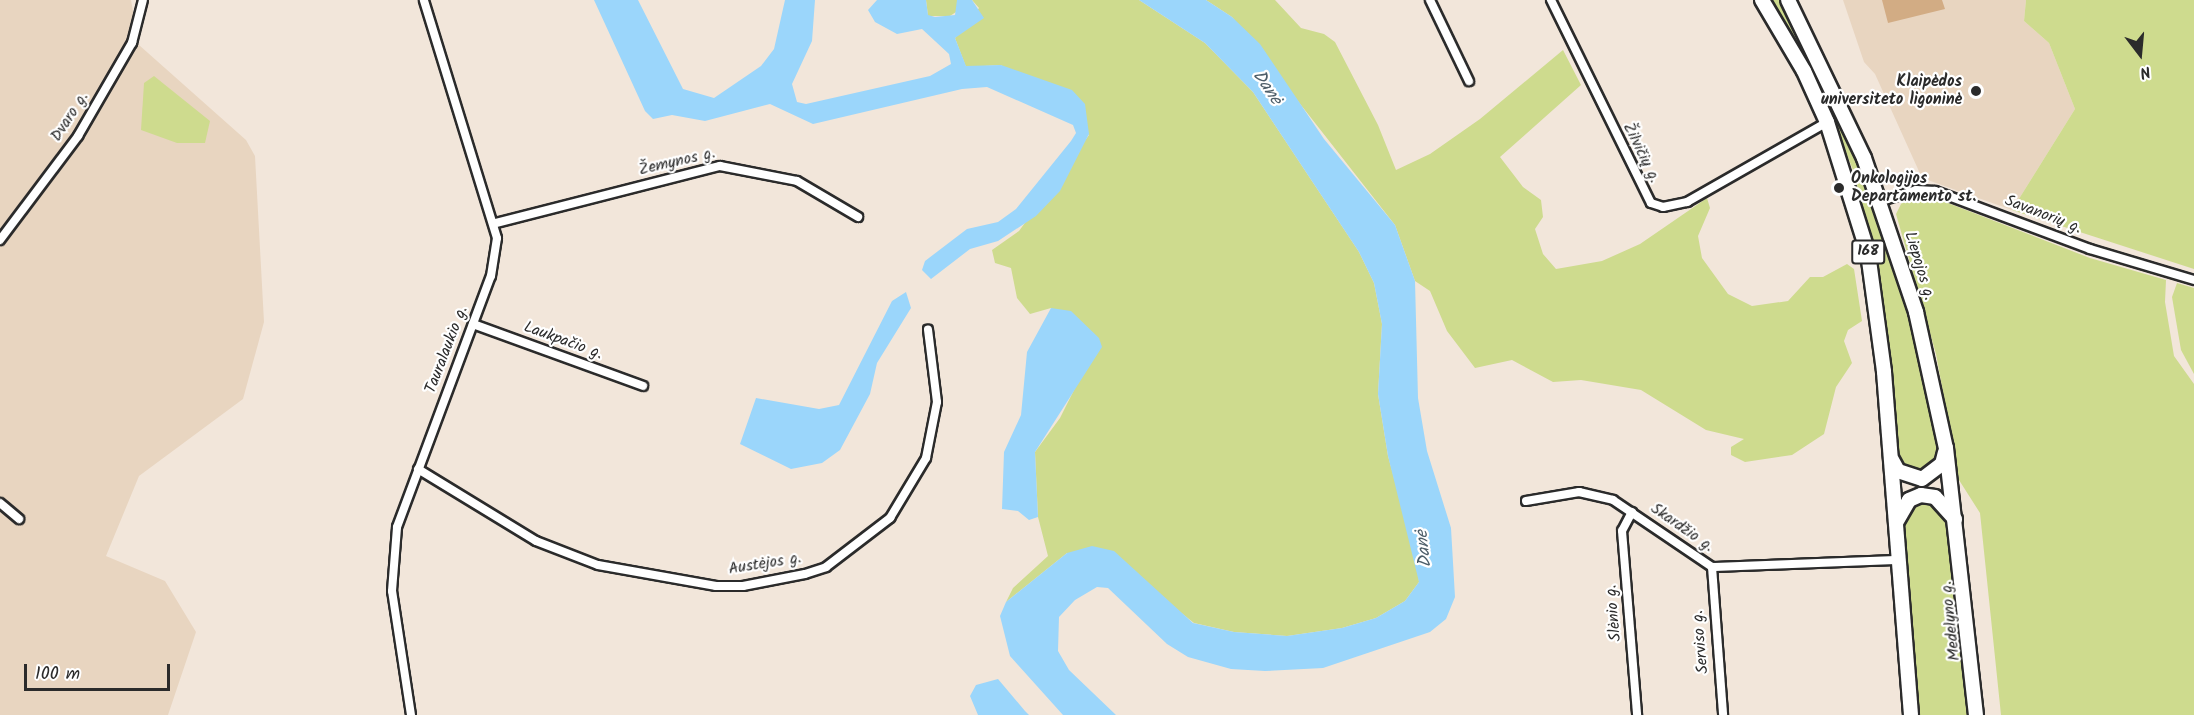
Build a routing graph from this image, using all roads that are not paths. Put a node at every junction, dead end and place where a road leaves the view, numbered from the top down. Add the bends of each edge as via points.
1 (143, 0) edge
2 (424, 0) edge
3 (1430, 0) edge
4 (1551, 0) edge
5 (1762, 0) edge
6 (1788, 0) edge
7 (1469, 81) dead end
8 (1827, 122) junction
9 (1881, 201) junction
10 (858, 217) dead end
11 (496, 224) junction
12 (0, 240) edge
13 (2194, 280) edge
14 (473, 324) junction
15 (928, 330) dead end
16 (643, 387) dead end
17 (1946, 448) junction
18 (1890, 456) junction
19 (418, 469) junction
20 (1526, 501) dead end
21 (0, 503) edge
22 (1632, 512) junction
23 (19, 519) dead end
24 (1957, 523) junction
25 (1895, 526) junction
26 (1898, 560) junction
27 (1712, 567) junction
28 (411, 715) edge
29 (1637, 715) edge
30 (1723, 715) edge
31 (1911, 715) edge
32 (1977, 715) edge

1 - 12 street, Dvaro g. via 132,43 78,136
2 - 11 street, Tauralaukio g.
3 - 7 street
4 - 8 street, Žilvičių g. via 1651,203 1663,207 1687,201
5 - 8 main road, 168
6 - 9 main road, Liepojos g. / 168
8 - 18 main road, 168 via 1868,253
9 - 13 street, Savanorių g. via 1917,190 1935,191 2090,249
9 - 17 main road, Liepojos g. / 168 via 1916,312
10 - 11 street, Žemynos g. via 797,181 720,166
11 - 14 street, Tauralaukio g. via 496,259
14 - 16 street, Laukpačio g.
14 - 19 street, Tauralaukio g.
15 - 19 street, Austėjos g. via 937,402 926,458 890,518 826,567 805,574 743,586 716,586 598,565 536,542
17 - 18 main road via 1942,464 1922,479 1898,471
17 - 24 main road, Liepojos g. / 168
18 - 25 main road, 168
19 - 28 street, Tauralaukio g. via 397,527 392,558 392,591
20 - 22 street, Skardžio g. via 1580,492 1613,500
21 - 23 street
22 - 27 street, Skardžio g.
22 - 29 street, Slėnio g. via 1622,531
24 - 25 main road via 1935,497 1921,495 1900,510
24 - 32 main road, Medelyno g. / 168
25 - 26 main road, 168
26 - 27 street, Skardžio g.
26 - 31 main road, 168
27 - 30 street, Serviso g.

